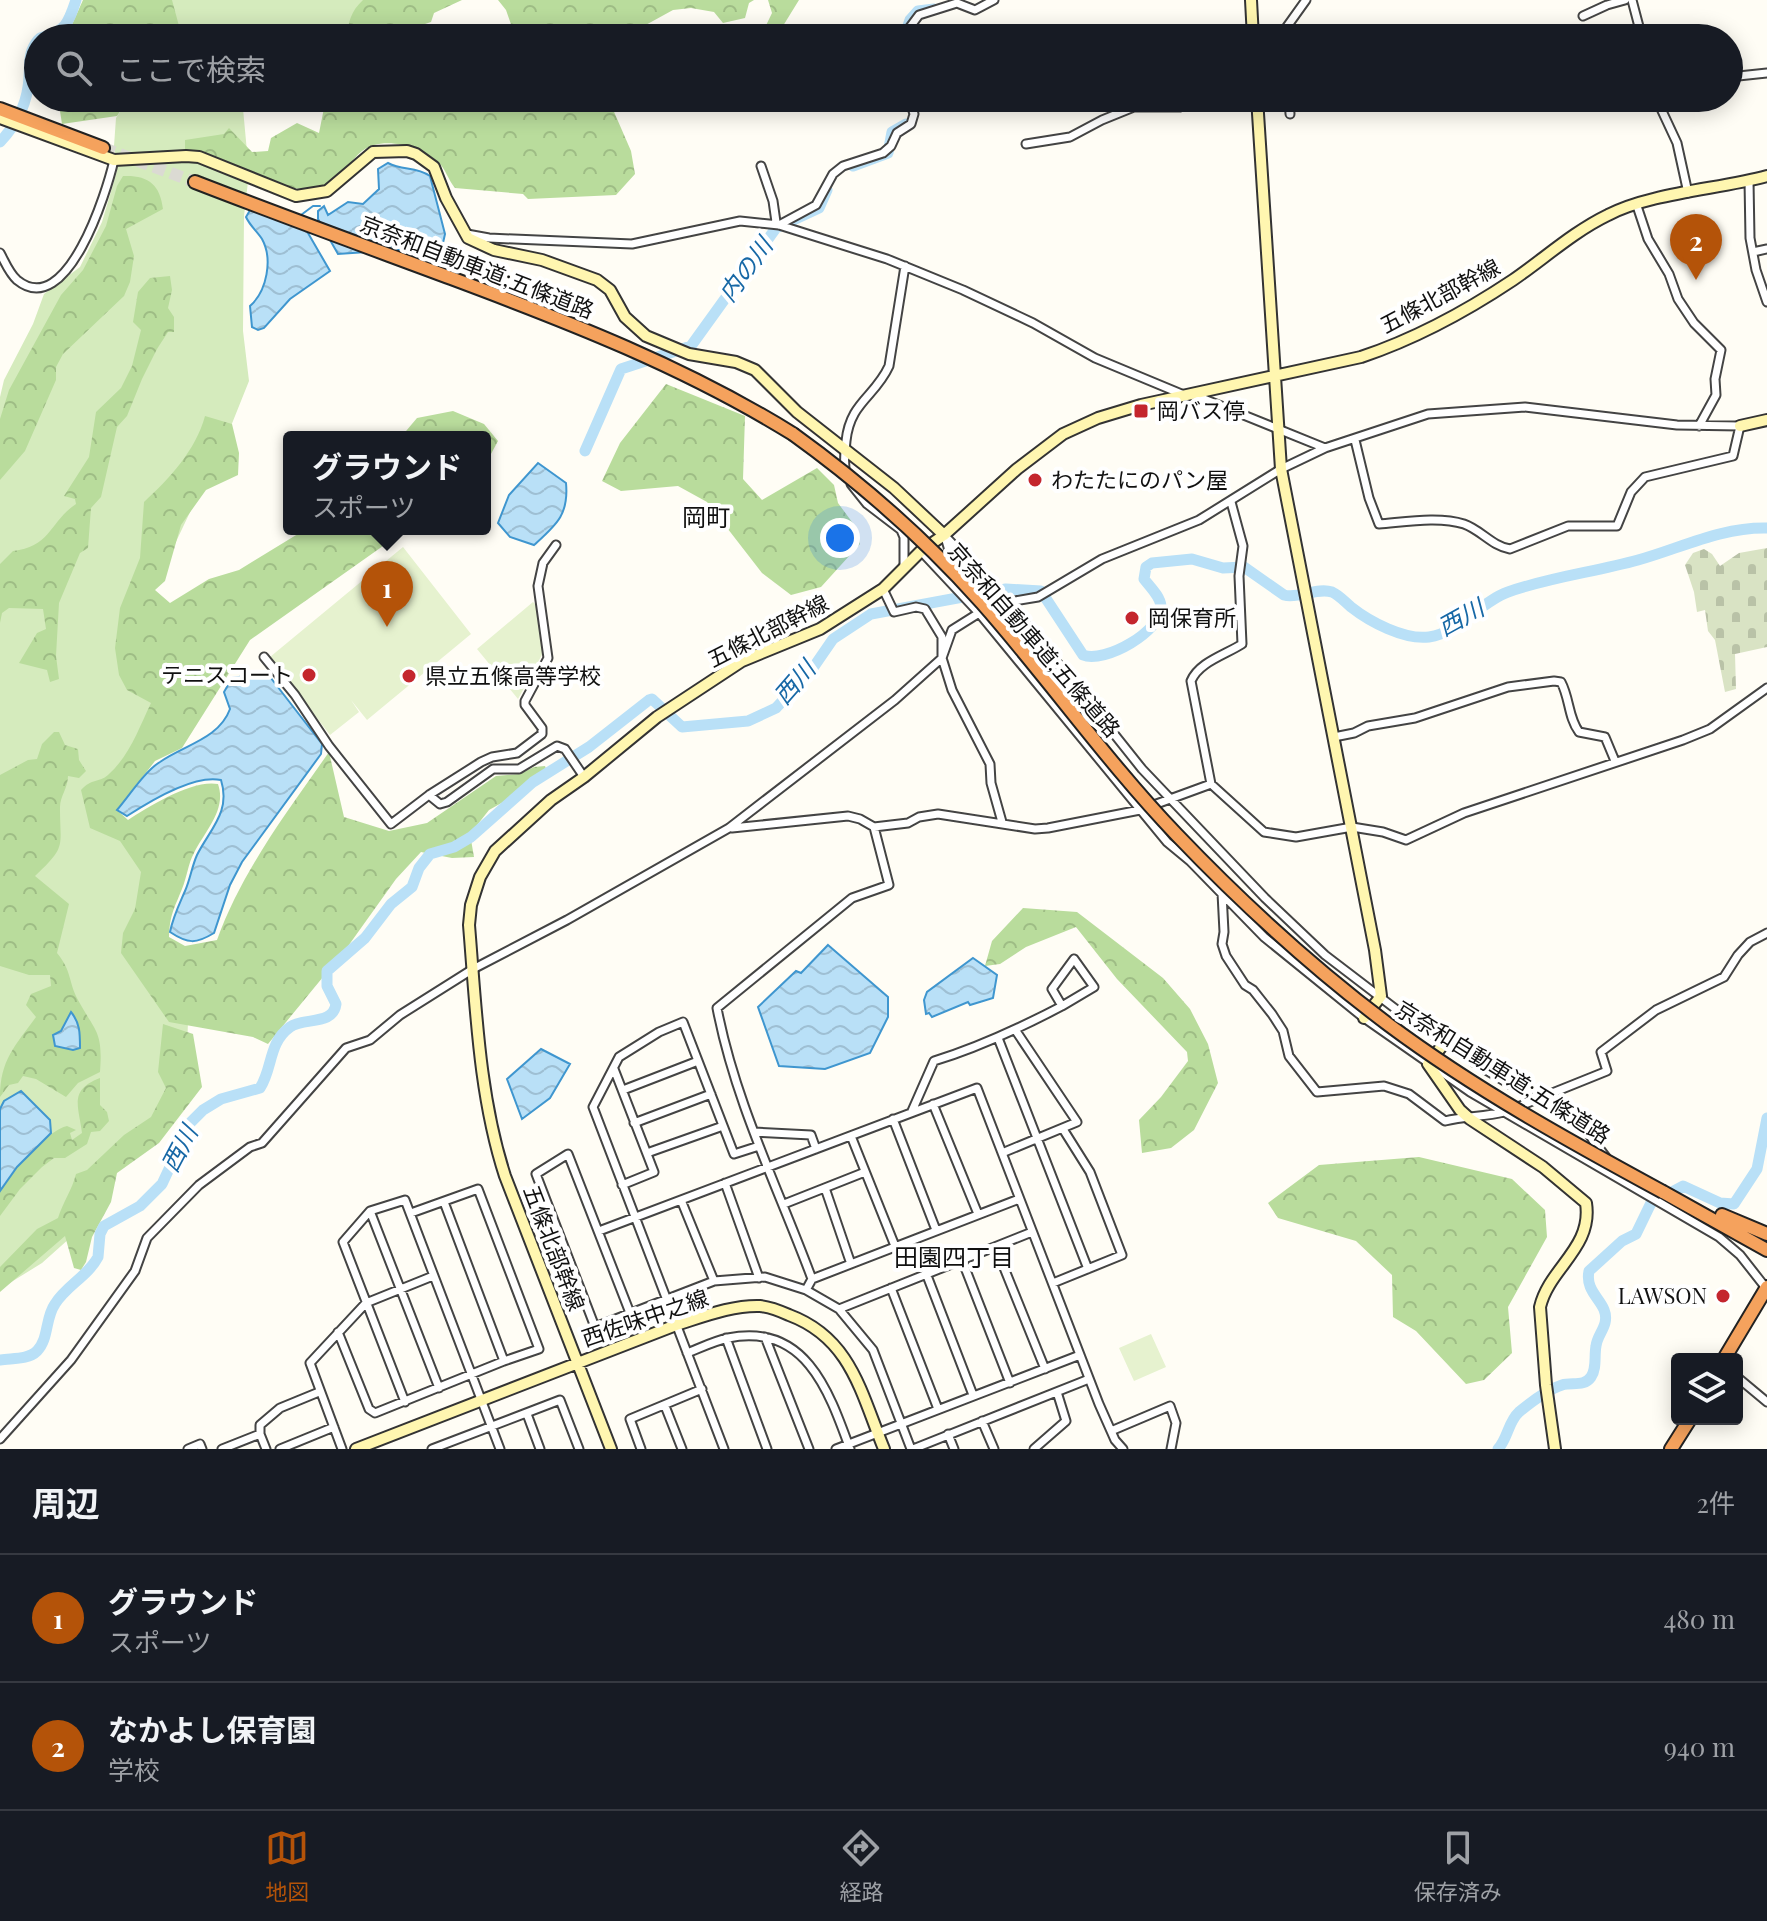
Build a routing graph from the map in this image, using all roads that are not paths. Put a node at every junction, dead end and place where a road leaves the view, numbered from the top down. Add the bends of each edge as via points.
1 (994, 0) edge
2 (1251, 0) edge
3 (1306, 0) edge
4 (1625, 0) edge
5 (1632, 0) edge
6 (1583, 16) dead end
7 (912, 24) edge
8 (1252, 24) edge
9 (1289, 24) edge
10 (1638, 24) edge
11 (1767, 73) edge
12 (1743, 76) edge
13 (0, 109) edge
14 (913, 112) edge
15 (1122, 112) edge
16 (1258, 112) edge
17 (1663, 112) edge
18 (0, 118) edge
19 (1026, 144) dead end
20 (102, 152) junction
21 (114, 160) junction
22 (761, 166) dead end
23 (1767, 176) edge
24 (1749, 181) junction
25 (195, 182) tunnel mouth
26 (1688, 193) junction
27 (1636, 203) junction
28 (777, 224) junction
29 (465, 234) junction
30 (489, 238) junction
31 (476, 243) junction
32 (1767, 249) edge
33 (1753, 252) junction
34 (0, 253) edge
35 (905, 266) junction
36 (1767, 302) edge
37 (1277, 375) junction
38 (1188, 394) junction
39 (1767, 420) edge
40 (1699, 426) junction
41 (1740, 426) junction
42 (1279, 431) junction
43 (1355, 440) junction
44 (1325, 448) junction
45 (845, 449) junction
46 (1281, 469) junction
47 (1231, 502) junction
48 (944, 535) junction
49 (556, 545) dead end
50 (921, 551) junction
51 (904, 567) junction
52 (943, 575) junction
53 (883, 589) junction
54 (1009, 602) junction
55 (979, 613) junction
56 (264, 657) dead end
57 (942, 658) junction
58 (1767, 688) edge
59 (1334, 737) junction
60 (1615, 761) junction
61 (584, 777) junction
62 (1211, 784) junction
63 (429, 795) junction
64 (1170, 800) junction
65 (1140, 810) junction
66 (1002, 822) junction
67 (874, 827) junction
68 (1352, 827) junction
69 (729, 828) junction
70 (1222, 893) junction
71 (1767, 933) edge
72 (473, 969) junction
73 (1381, 996) junction
74 (1062, 1006) junction
75 (1364, 1018) junction
76 (1016, 1031) junction
77 (998, 1038) junction
78 (1445, 1042) junction
79 (698, 1061) junction
80 (1428, 1064) junction
81 (614, 1069) junction
82 (623, 1090) junction
83 (711, 1094) junction
84 (1536, 1100) junction
85 (933, 1104) junction
86 (912, 1111) junction
87 (1504, 1112) junction
88 (893, 1119) junction
89 (1470, 1119) junction
90 (634, 1123) junction
91 (723, 1126) junction
92 (1063, 1129) junction
93 (754, 1132) junction
94 (851, 1136) junction
95 (1038, 1139) junction
96 (759, 1146) junction
97 (816, 1149) junction
98 (647, 1153) junction
99 (1002, 1153) junction
100 (768, 1166) junction
101 (865, 1172) junction
102 (1612, 1174) junction
103 (725, 1183) junction
104 (622, 1185) junction
105 (825, 1188) junction
106 (1663, 1192) junction
107 (1019, 1199) junction
108 (681, 1200) junction
109 (444, 1202) junction
110 (784, 1204) junction
111 (370, 1211) junction
112 (411, 1213) junction
113 (978, 1214) junction
114 (635, 1218) junction
115 (936, 1230) junction
116 (599, 1231) junction
117 (1032, 1232) junction
118 (1767, 1234) edge
119 (1742, 1235) junction
120 (895, 1246) junction
121 (996, 1248) junction
122 (1767, 1250) edge
123 (1767, 1256) edge
124 (962, 1260) junction
125 (851, 1264) junction
126 (1088, 1269) junction
127 (926, 1273) junction
128 (433, 1276) junction
129 (759, 1278) junction
130 (812, 1279) junction
131 (714, 1281) junction
132 (1053, 1283) junction
133 (400, 1288) junction
134 (891, 1288) junction
135 (1767, 1288) edge
136 (806, 1290) junction
137 (666, 1299) junction
138 (366, 1303) junction
139 (839, 1309) junction
140 (630, 1313) junction
141 (676, 1325) junction
142 (338, 1332) junction
143 (765, 1337) junction
144 (726, 1338) junction
145 (687, 1353) junction
146 (1728, 1353) edge
147 (1080, 1355) junction
148 (504, 1361) junction
149 (577, 1363) junction
150 (1045, 1369) junction
151 (472, 1375) junction
152 (1089, 1379) junction
153 (1743, 1382) edge
154 (1010, 1383) junction
155 (439, 1388) junction
156 (702, 1389) junction
157 (319, 1392) junction
158 (1057, 1392) junction
159 (973, 1395) junction
160 (483, 1400) junction
161 (405, 1402) junction
162 (1767, 1402) edge
163 (665, 1406) junction
164 (938, 1409) junction
165 (527, 1414) junction
166 (982, 1421) junction
167 (1686, 1425) edge
168 (493, 1426) junction
169 (902, 1426) junction
170 (334, 1427) junction
171 (1111, 1431) junction
172 (260, 1434) junction
173 (878, 1434) junction
174 (948, 1434) junction
175 (0, 1439) edge
176 (849, 1447) edge
177 (188, 1449) edge
178 (202, 1449) edge
179 (222, 1449) edge
180 (266, 1449) edge
181 (280, 1449) edge
182 (342, 1449) edge
183 (356, 1449) edge
184 (432, 1449) edge
185 (500, 1449) edge
186 (540, 1449) edge
187 (579, 1449) edge
188 (611, 1449) edge
189 (641, 1449) edge
190 (682, 1449) edge
191 (724, 1449) edge
192 (767, 1449) edge
193 (809, 1449) edge
194 (836, 1449) edge
195 (884, 1449) edge
196 (912, 1449) edge
197 (954, 1449) edge
198 (994, 1449) edge
199 (1034, 1449) edge
200 (1123, 1449) edge
201 (1171, 1449) edge
202 (1555, 1449) edge
203 (1671, 1449) edge

1 - 7 street via 975,10 957,3 919,15
2 - 8 street
3 - 9 street
4 - 6 street
5 - 10 street
11 - 12 street
13 - 20 highway
14 - 28 street via 911,124 883,153 843,166 816,205
15 - 19 street via 1070,137
16 - 37 street
17 - 26 street via 1677,143
18 - 20 street
20 - 21 street
21 - 29 street via 199,157 296,196 327,191 373,152 407,151 434,167
21 - 34 street via 94,224 73,263 51,284 36,287 18,281
22 - 28 street
23 - 24 street, 五條北部幹線
24 - 26 street, 五條北部幹線
24 - 33 street
25 - 106 highway, 京奈和自動車道;五條道路, bridge via 598,335 701,381 793,434 864,489 950,568 1156,812 1269,926 1391,1026 1460,1073
26 - 27 street, 五條北部幹線
27 - 37 street, 五條北部幹線 via 1577,231 1468,309 1395,346
27 - 40 street via 1678,299 1721,350 1716,395
28 - 30 street via 740,221 632,244
28 - 35 street
29 - 30 street
29 - 31 street
30 - 31 street
31 - 45 street via 559,265 604,284 631,323 651,338 689,354 755,370
32 - 33 street
33 - 36 street
35 - 38 street via 1033,323 1095,358
35 - 45 street via 889,366 855,410
37 - 38 street, 五條北部幹線
37 - 42 street
38 - 42 street
38 - 48 street, 五條北部幹線 via 1098,418 1063,434
39 - 41 street
40 - 41 street
40 - 43 street via 1492,407 1428,414
41 - 43 street via 1733,456 1637,483 1617,526 1568,526 1510,549 1464,524 1379,524
42 - 44 street
42 - 46 street
43 - 44 street
44 - 46 street
45 - 48 street
45 - 51 street via 844,466 854,489 901,530
46 - 47 street
46 - 59 street
47 - 54 street via 1102,559 1038,597
47 - 62 street via 1243,546 1242,644 1205,664 1191,681
48 - 50 street, 五條北部幹線
48 - 52 street via 951,562
48 - 54 street
49 - 63 street via 543,563 538,586 548,658 525,701 542,734 517,753 485,760
50 - 51 street, 五條北部幹線
50 - 52 street
51 - 53 street, 五條北部幹線
52 - 55 street
53 - 57 street via 894,612 925,609 942,637
53 - 61 street, 五條北部幹線 via 820,629 742,661 657,717
54 - 55 street
54 - 64 street
55 - 57 street via 952,630
55 - 65 street
56 - 63 street via 391,824
57 - 66 street via 965,720 990,764
57 - 69 street
58 - 60 street via 1710,729
59 - 60 street via 1415,718 1508,687 1554,681 1561,682 1579,732 1605,737
59 - 68 street
60 - 68 street via 1464,813 1406,840
61 - 63 street via 565,749 557,746 519,769 493,769 447,802 440,804
61 - 72 street, 五條北部幹線 via 527,822 486,864 471,905
62 - 64 street
62 - 68 street via 1264,832 1296,837
64 - 65 street
64 - 73 street via 1325,955
65 - 66 street via 1048,828
65 - 70 street
66 - 67 street via 938,814
67 - 69 street via 848,816
67 - 93 street via 889,885 852,898 717,1008
68 - 73 street
69 - 72 street
70 - 75 street via 1264,937
70 - 89 street via 1226,956 1272,1014 1289,1056 1317,1092 1384,1086 1409,1094 1445,1121
71 - 84 street via 1750,942 1724,977 1656,1010 1601,1052 1607,1071
72 - 149 street, 五條北部幹線 via 491,1131
72 - 175 street via 370,1040 346,1048 262,1143 191,1193 147,1238 135,1271 71,1360
73 - 75 street
73 - 78 street
74 - 74 street via 1052,989 1074,959 1094,987
74 - 76 street
75 - 80 street
76 - 77 street
76 - 92 street via 1077,1122
77 - 86 street via 934,1061
77 - 95 street
78 - 80 street
78 - 84 street
79 - 81 street via 683,1022 619,1057
79 - 82 street
79 - 83 street
80 - 87 street
80 - 89 street
81 - 82 street
81 - 104 street via 593,1107
82 - 90 street
83 - 90 street
83 - 91 street
84 - 87 street
84 - 102 street via 1587,1132
85 - 86 street
85 - 99 street via 977,1088
85 - 113 street
86 - 88 street
87 - 89 street
87 - 102 street
88 - 94 street
88 - 115 street
89 - 202 street via 1586,1203 1587,1227 1580,1243 1540,1307
90 - 98 street
91 - 96 street via 734,1154
91 - 98 street
92 - 95 street
92 - 126 street via 1090,1172 1122,1255
93 - 96 street
93 - 97 street via 811,1135
94 - 97 street
94 - 101 street
95 - 99 street
95 - 126 street
96 - 100 street
97 - 100 street
98 - 104 street via 654,1172
99 - 107 street
100 - 103 street
100 - 110 street
101 - 105 street
101 - 120 street
102 - 135 street via 1719,1237
103 - 108 street
103 - 129 street
104 - 114 street
105 - 110 street
105 - 125 street
106 - 118 highway
106 - 119 highway, 京奈和自動車道;五條道路
107 - 113 street
107 - 117 street
108 - 114 street
108 - 131 street
109 - 112 street
109 - 148 street
109 - 148 street via 478,1189 492,1224 539,1349
110 - 130 street
111 - 112 street via 405,1200
111 - 133 street
111 - 138 street via 343,1242
112 - 128 street
113 - 115 street
114 - 116 street
114 - 137 street
115 - 120 street
116 - 140 street
116 - 140 street via 568,1154 536,1174 595,1327
117 - 121 street
117 - 132 street
119 - 122 highway, 京奈和自動車道;五條道路
119 - 123 highway
120 - 125 street
121 - 124 street
121 - 150 street
124 - 127 street
124 - 154 street
125 - 130 street
126 - 132 street
127 - 134 street
127 - 159 street
128 - 133 street
128 - 151 street
129 - 131 street
129 - 136 street
130 - 136 street
131 - 137 street
132 - 147 street
133 - 138 street
133 - 155 street
134 - 139 street
134 - 164 street
135 - 146 highway
136 - 139 street
137 - 140 street
137 - 141 street
138 - 142 street
138 - 161 street
139 - 169 street via 873,1350
141 - 145 street
141 - 149 street, 西佐味中之線
141 - 173 street, 西佐味中之線 via 759,1306 804,1320 851,1365
142 - 157 street via 310,1363
142 - 161 street via 369,1409 375,1413
143 - 144 street
143 - 176 street via 815,1369
143 - 193 street
144 - 145 street
144 - 192 street
145 - 156 street
147 - 150 street
147 - 152 street
148 - 151 street
149 - 160 street, 西佐味中之線
149 - 188 street, 五條北部幹線
150 - 154 street
151 - 155 street
151 - 160 street
152 - 158 street
152 - 171 street
153 - 162 street
154 - 159 street
155 - 161 street
156 - 163 street
156 - 191 street
157 - 170 street
157 - 172 street via 280,1408 260,1425
158 - 166 street
158 - 199 street via 1066,1421
159 - 164 street
160 - 168 street
160 - 183 street, 西佐味中之線
163 - 189 street via 630,1419
163 - 190 street
164 - 169 street
165 - 168 street
165 - 186 street
165 - 187 street via 560,1400
166 - 174 street
166 - 198 street
167 - 203 highway
168 - 184 street
168 - 185 street
169 - 173 street
169 - 196 street
170 - 181 street
170 - 182 street
171 - 200 street
171 - 201 street via 1170,1406 1176,1423
172 - 179 street
172 - 180 street
173 - 176 street
173 - 195 street, 西佐味中之線
174 - 196 street
174 - 197 street
176 - 194 street
177 - 178 street via 200,1444

